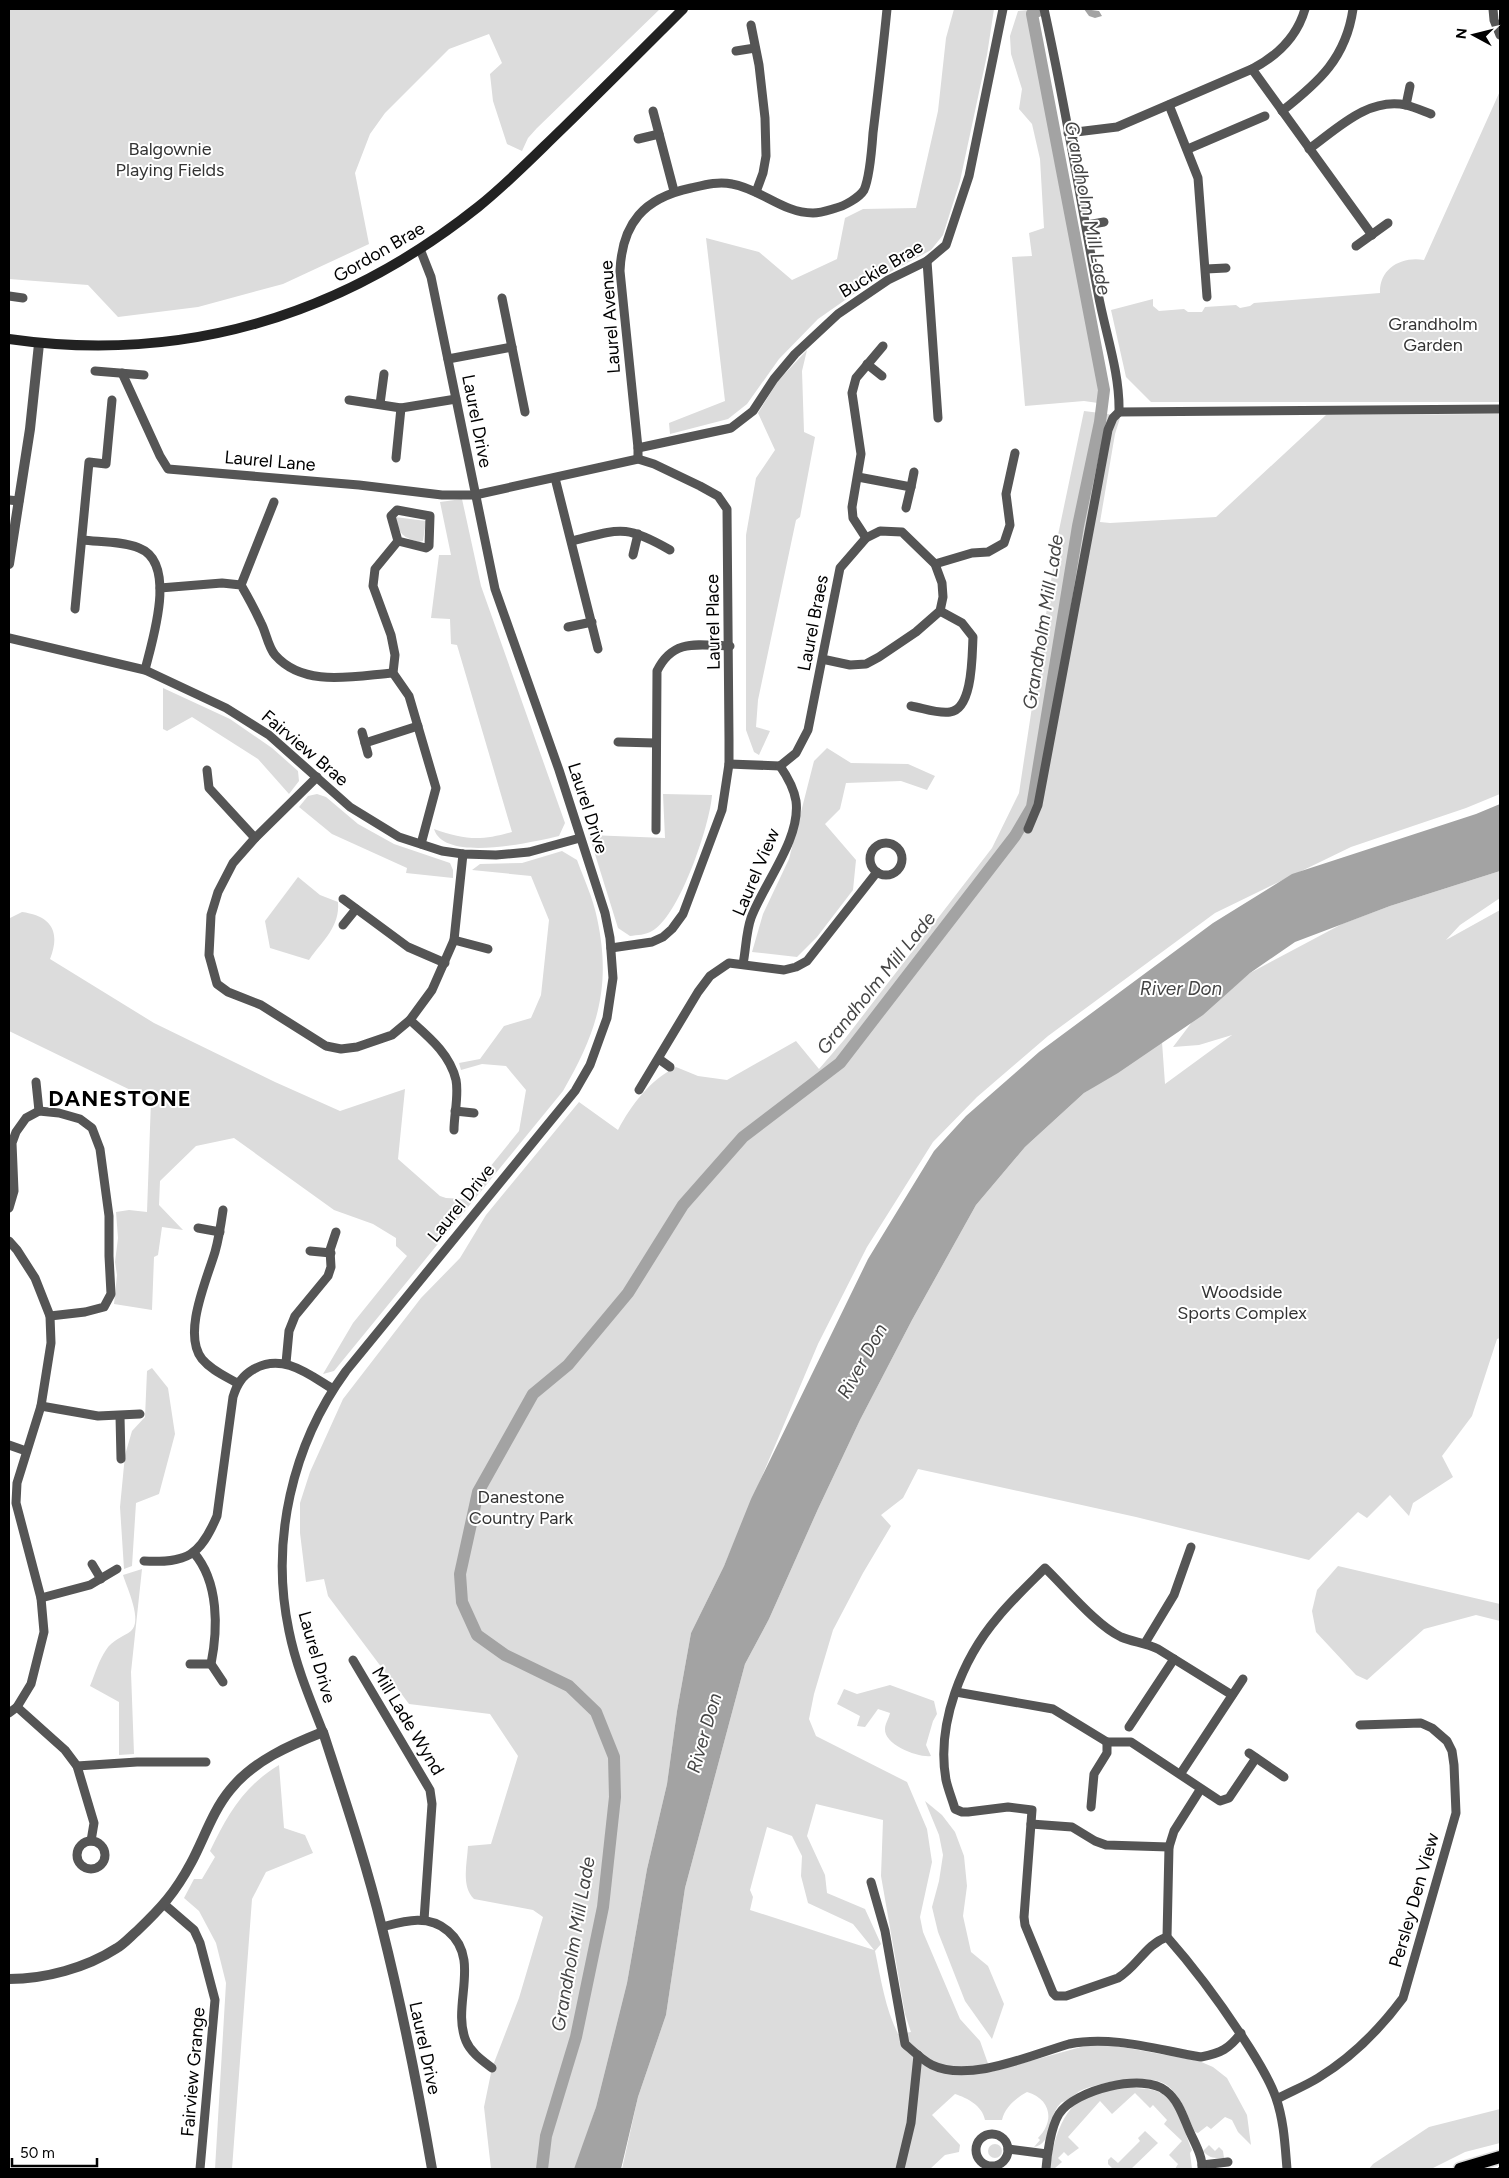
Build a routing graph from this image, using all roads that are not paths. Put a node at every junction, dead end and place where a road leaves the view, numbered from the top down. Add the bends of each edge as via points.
1 (683, 9) edge
2 (887, 9) edge
3 (1003, 9) edge
4 (1305, 9) edge
5 (1354, 9) edge
6 (1493, 9) edge
7 (1045, 11) edge
8 (751, 25) dead end
9 (1500, 35) edge
10 (756, 48) junction
11 (736, 51) dead end
12 (1252, 69) junction
13 (1410, 86) dead end
14 (1169, 105) junction
15 (1406, 105) junction
16 (1282, 110) junction
17 (653, 111) dead end
18 (1431, 114) dead end
19 (1265, 116) dead end
20 (659, 134) junction
21 (1068, 134) junction
22 (638, 139) dead end
23 (1188, 149) junction
24 (1309, 149) junction
25 (674, 191) junction
26 (756, 192) junction
27 (1104, 222) dead end
28 (1388, 223) dead end
29 (1087, 225) junction
30 (1372, 234) junction
31 (1356, 246) dead end
32 (420, 249) junction
33 (927, 261) junction
34 (1226, 268) dead end
35 (1206, 269) junction
36 (9, 296) edge
37 (1207, 297) dead end
38 (23, 298) dead end
39 (502, 298) dead end
40 (9, 339) edge
41 (38, 344) junction
42 (883, 346) dead end
43 (512, 347) junction
44 (448, 359) junction
45 (868, 364) junction
46 (95, 371) dead end
47 (122, 373) junction
48 (384, 374) dead end
49 (144, 375) dead end
50 (882, 376) dead end
51 (456, 399) junction
52 (112, 400) dead end
53 (349, 400) dead end
54 (380, 404) junction
55 (401, 408) junction
56 (1500, 409) edge
57 (525, 412) dead end
58 (1119, 412) junction
59 (938, 418) dead end
60 (638, 448) junction
61 (1015, 453) dead end
62 (396, 458) dead end
63 (638, 459) junction
64 (914, 472) dead end
65 (858, 477) junction
66 (556, 478) junction
67 (911, 487) junction
68 (475, 495) junction
69 (14, 501) edge
70 (274, 502) dead end
71 (906, 508) dead end
72 (638, 534) junction
73 (866, 538) junction
74 (82, 540) junction
75 (398, 541) junction
76 (572, 541) junction
77 (670, 550) dead end
78 (632, 555) dead end
79 (9, 564) edge
80 (935, 564) junction
81 (241, 585) junction
82 (160, 588) junction
83 (75, 609) dead end
84 (940, 611) junction
85 (592, 622) junction
86 (568, 627) dead end
87 (9, 638) edge
88 (730, 646) junction
89 (598, 649) dead end
90 (822, 659) junction
91 (145, 670) junction
92 (393, 673) junction
93 (911, 706) dead end
94 (418, 726) junction
95 (362, 732) dead end
96 (365, 742) junction
97 (618, 742) dead end
98 (655, 743) junction
99 (368, 754) dead end
100 (729, 764) junction
101 (780, 766) junction
102 (207, 770) dead end
103 (317, 777) junction
104 (1028, 829) dead end
105 (656, 830) dead end
106 (255, 838) junction
107 (580, 838) junction
108 (421, 844) junction
109 (463, 854) junction
110 (877, 872) dead end
111 (343, 899) dead end
112 (356, 909) junction
113 (343, 925) dead end
114 (454, 940) junction
115 (611, 948) junction
116 (488, 949) dead end
117 (445, 964) junction
118 (743, 964) junction
119 (410, 1020) junction
120 (659, 1059) junction
121 (670, 1067) dead end
122 (36, 1082) dead end
123 (639, 1090) dead end
124 (39, 1111) junction
125 (455, 1111) junction
126 (474, 1114) dead end
127 (454, 1130) dead end
128 (9, 1208) edge
129 (223, 1210) dead end
130 (198, 1228) dead end
131 (220, 1232) junction
132 (336, 1232) dead end
133 (9, 1241) edge
134 (310, 1251) dead end
135 (330, 1253) junction
136 (50, 1316) junction
137 (286, 1363) junction
138 (237, 1383) junction
139 (333, 1389) junction
140 (41, 1406) junction
141 (140, 1414) dead end
142 (120, 1416) junction
143 (9, 1445) edge
144 (26, 1451) junction
145 (121, 1459) dead end
146 (1191, 1547) dead end
147 (194, 1553) junction
148 (144, 1561) dead end
149 (92, 1564) dead end
150 (117, 1569) dead end
151 (101, 1579) junction
152 (40, 1598) junction
153 (1145, 1643) junction
154 (1174, 1659) junction
155 (352, 1660) dead end
156 (190, 1664) dead end
157 (211, 1664) junction
158 (1243, 1679) dead end
159 (223, 1682) dead end
160 (956, 1692) junction
161 (1232, 1695) junction
162 (17, 1707) junction
163 (9, 1713) edge
164 (1360, 1725) dead end
165 (1129, 1727) dead end
166 (323, 1732) junction
167 (1107, 1742) junction
168 (206, 1762) dead end
169 (77, 1766) junction
170 (1181, 1774) junction
171 (1284, 1777) dead end
172 (1200, 1790) junction
173 (1091, 1807) dead end
174 (1031, 1824) junction
175 (92, 1840) dead end
176 (1169, 1847) junction
177 (871, 1882) dead end
178 (164, 1905) junction
179 (424, 1920) junction
180 (382, 1927) junction
181 (1167, 1937) junction
182 (9, 1980) edge
183 (1241, 2033) junction
184 (918, 2055) junction
185 (492, 2068) dead end
186 (1277, 2099) junction
187 (1008, 2149) dead end
188 (1047, 2154) junction
189 (1497, 2157) edge
190 (1228, 2162) dead end
191 (1202, 2167) edge
192 (200, 2169) edge
193 (432, 2169) edge
194 (900, 2169) edge
195 (1046, 2169) edge
196 (1287, 2169) edge
197 (1460, 2169) edge

1 - 32 main road, Gordon Brae via 507,182 480,206
2 - 26 street, Laurel Avenue via 871,156 863,190 844,206 816,213 784,207
3 - 33 street, Buckie Brae via 969,176 946,245
4 - 12 street via 1287,43 1265,63
5 - 16 street via 1351,25 1334,62 1310,89
6 - 9 street
7 - 21 street
8 - 10 street
10 - 11 street
10 - 26 street via 766,156
12 - 14 street
12 - 16 street
13 - 15 street
14 - 21 street via 1118,126
14 - 23 street
15 - 18 street
15 - 24 street via 1381,105 1365,110
16 - 24 street
17 - 20 street
19 - 23 street
20 - 22 street
20 - 25 street
21 - 29 street
23 - 35 street via 1198,178
24 - 30 street
25 - 26 street, Laurel Avenue via 732,184
25 - 60 street, Laurel Avenue via 654,199 633,221 620,251 621,295
27 - 29 street
28 - 30 street
29 - 58 street via 1118,389
30 - 31 street
32 - 41 main road, Gordon Brae via 350,289 236,330 144,345 85,347
32 - 44 street, Laurel Drive via 431,277
33 - 59 street
33 - 60 street, Buckie Brae via 888,280 827,324 795,354 752,411 732,428
34 - 35 street
35 - 37 street
36 - 38 street
39 - 43 street
40 - 41 main road, Gordon Brae
41 - 69 street via 30,429
42 - 45 street
43 - 44 street
43 - 57 street
44 - 51 street, Laurel Drive
45 - 50 street
45 - 65 street via 856,378 852,394 861,454
46 - 47 street
47 - 49 street
47 - 68 street, Laurel Lane via 168,469 442,495
48 - 54 street
51 - 55 street
51 - 68 street, Laurel Drive
52 - 74 street via 106,464 89,462
53 - 54 street
54 - 55 street
55 - 62 street
56 - 58 street
58 - 104 street via 1108,430 1038,805
60 - 63 street, Laurel Avenue
61 - 80 street via 1006,494 1010,525 1004,543 988,552 972,553
63 - 66 street
63 - 88 street, Laurel Place via 718,496 727,509
64 - 67 street
65 - 67 street
65 - 73 street via 852,506 854,518
66 - 68 street
66 - 76 street
67 - 71 street
68 - 107 street, Laurel Drive via 495,589
69 - 79 street
70 - 81 street
72 - 76 street via 617,530
72 - 77 street
72 - 78 street
73 - 80 street via 880,531 902,532
73 - 90 street, Laurel Braes via 840,568
74 - 82 street via 140,548 159,567
74 - 83 street
75 - 75 street via 391,516 393,512 430,516 429,546
75 - 92 street via 375,569 373,586 391,635 395,655
76 - 85 street
80 - 84 street via 944,597
81 - 82 street via 222,583
81 - 92 street via 261,621 274,654 298,672 326,677
82 - 91 street via 158,619
84 - 90 street via 916,632 866,664 850,665
84 - 93 street via 962,623 973,637 965,700 959,709 950,712
85 - 86 street
85 - 89 street
87 - 91 street, Fairview Brae
88 - 98 street via 681,646 662,660 657,671
88 - 100 street, Laurel Place
90 - 101 street, Laurel Braes via 808,730 796,753
91 - 103 street, Fairview Brae via 226,708 269,735
92 - 94 street via 409,696
94 - 96 street
94 - 108 street via 436,788
95 - 96 street
96 - 99 street
97 - 98 street
98 - 105 street
100 - 101 street
100 - 115 street, Laurel Place via 722,810 683,914 663,937 652,942
101 - 118 street, Laurel View via 796,800 795,820 790,838 751,920
102 - 106 street via 209,788
103 - 106 street
103 - 108 street, Fairview Brae via 350,807 382,828
106 - 119 street via 226,875 211,915 209,955 218,984 326,1046 341,1049 392,1035
107 - 109 street, Fairview Brae via 529,852
107 - 115 street, Laurel Drive via 605,913
108 - 109 street, Fairview Brae
109 - 114 street
110 - 118 street via 807,961 784,970
111 - 112 street
112 - 113 street
112 - 117 street via 408,947
114 - 116 street
114 - 117 street
115 - 139 street, Laurel Drive via 613,978 607,1018 590,1065 575,1091
117 - 119 street via 432,990
118 - 120 street via 729,963 710,976
119 - 125 street via 448,1060 456,1082
120 - 121 street
120 - 123 street
122 - 124 street
124 - 128 street via 26,1118 12,1143 14,1191
124 - 136 street via 80,1118 92,1128 100,1149 109,1216 111,1294 104,1307
125 - 126 street
125 - 127 street
129 - 131 street
130 - 131 street
131 - 138 street via 199,1302 195,1339 201,1358 212,1369
132 - 135 street
133 - 136 street via 35,1278
134 - 135 street
135 - 137 street via 328,1276 295,1316 289,1331
136 - 140 street via 51,1343
137 - 138 street via 261,1365
137 - 139 street
138 - 147 street via 216,1516 210,1531
139 - 166 street, Laurel Drive via 304,1445 288,1499 282,1576 288,1631
140 - 142 street via 98,1416
140 - 144 street
141 - 142 street
142 - 145 street
143 - 144 street
144 - 152 street via 17,1483 16,1503
146 - 153 street via 1174,1595
147 - 148 street via 166,1562
147 - 157 street via 211,1586 213,1599 216,1640
149 - 151 street
150 - 151 street
151 - 152 street
152 - 162 street via 42,1642 31,1684
153 - 154 street
153 - 160 street via 1120,1636 1096,1619 1045,1568 997,1618 970,1655
154 - 161 street
154 - 165 street
155 - 179 street, Mill Lade Wynd via 430,1790 432,1804
156 - 157 street
157 - 159 street
158 - 161 street
160 - 167 street via 1053,1709
160 - 174 street via 944,1748 946,1780 955,1808 962,1812 999,1808 1032,1810
161 - 170 street
162 - 163 street
162 - 169 street via 65,1750
164 - 186 street, Persley Den View via 1421,1723 1440,1733 1452,1751 1456,1813 1403,1998 1384,2024 1353,2052 1319,2078
166 - 178 street via 284,1748 250,1770 231,1788 218,1806 192,1862
166 - 180 street, Laurel Drive
167 - 170 street via 1131,1742
167 - 173 street via 1106,1754 1094,1774
168 - 169 street
169 - 175 street via 94,1823
170 - 172 street
171 - 172 street via 1253,1755 1229,1798 1216,1800
172 - 176 street via 1174,1831
174 - 176 street via 1072,1827 1106,1845
174 - 181 street via 1024,1917 1056,1996 1066,1996 1118,1978 1151,1946
176 - 181 street
177 - 184 street via 885,1931 905,2044
178 - 182 street via 118,1948 96,1959 76,1968
178 - 192 street, Fairview Grange via 194,1930 215,2000
179 - 180 street
179 - 185 street via 440,1924 454,1936 464,1952 461,2023 466,2042
180 - 193 street, Laurel Drive via 418,2086
181 - 183 street via 1198,1972
183 - 184 street via 1232,2045 1201,2058 1104,2040 1084,2041 964,2072 931,2065
183 - 186 street
184 - 194 street via 910,2123
186 - 196 street
187 - 188 street
188 - 191 street via 1058,2116 1072,2101 1092,2090 1143,2084 1165,2089 1174,2099
188 - 195 street
189 - 197 main road
190 - 191 street

